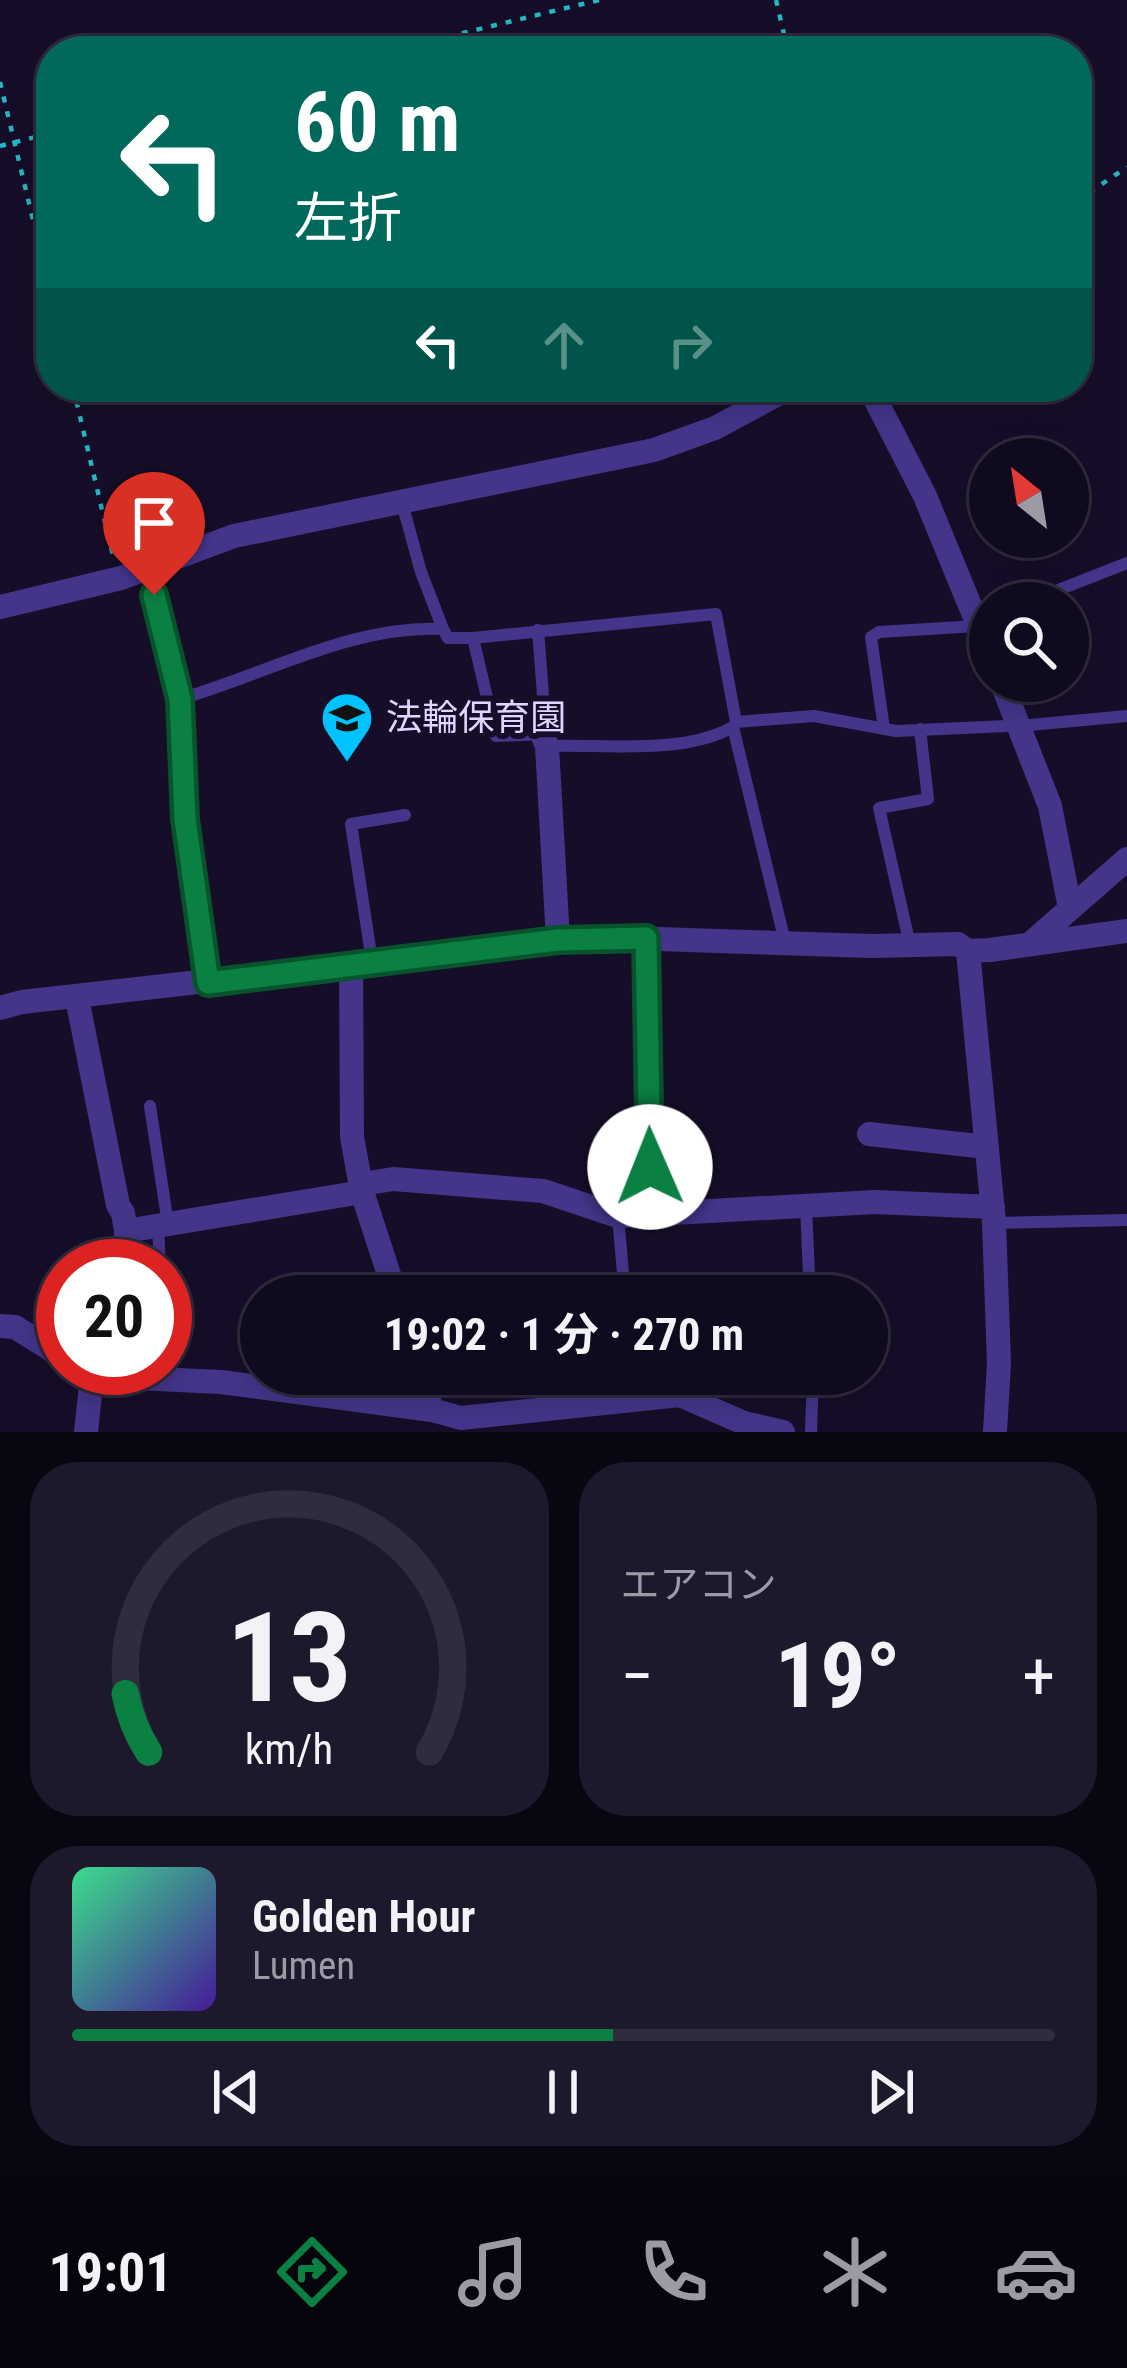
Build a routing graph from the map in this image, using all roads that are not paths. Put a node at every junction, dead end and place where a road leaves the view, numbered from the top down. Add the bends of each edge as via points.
1 (764, 402) edge
2 (877, 402) edge
3 (402, 503) junction
4 (1127, 563) edge
5 (146, 570) junction
6 (1079, 582) edge
7 (969, 593) edge
8 (0, 607) edge
9 (969, 623) edge
10 (443, 629) junction
11 (538, 630) junction
12 (473, 638) junction
13 (180, 699) junction
14 (1010, 702) edge
15 (1127, 716) edge
16 (1018, 723) junction
17 (735, 725) junction
18 (884, 729) junction
19 (920, 729) junction
20 (545, 740) junction
21 (404, 815) dead end
22 (1127, 859) edge
23 (1070, 908) junction
24 (1127, 931) edge
25 (646, 938) junction
26 (558, 940) junction
27 (785, 942) junction
28 (1030, 944) junction
29 (910, 945) junction
30 (968, 950) junction
31 (362, 962) junction
32 (208, 983) junction
33 (77, 998) junction
34 (0, 1008) edge
35 (149, 1106) dead end
36 (869, 1134) dead end
37 (987, 1147) junction
38 (362, 1192) junction
39 (806, 1206) junction
40 (650, 1213) junction
41 (993, 1215) junction
42 (618, 1216) junction
43 (1127, 1220) edge
44 (163, 1225) junction
45 (126, 1232) junction
46 (126, 1239) edge
47 (162, 1239) edge
48 (389, 1275) edge
49 (624, 1275) edge
50 (808, 1275) edge
51 (0, 1326) edge
52 (36, 1341) edge
53 (192, 1381) edge
54 (86, 1395) edge
55 (427, 1395) edge
56 (614, 1395) edge
57 (680, 1395) edge
58 (813, 1395) edge
59 (432, 1410) junction
60 (550, 1421) edge
61 (745, 1428) edge
62 (86, 1432) edge
63 (783, 1432) edge
64 (811, 1432) edge
65 (995, 1432) edge

1 - 3 street via 654,450
2 - 7 street
3 - 5 street via 234,536
3 - 10 lane
4 - 6 lane
5 - 8 street
5 - 13 lane
9 - 18 lane via 871,637
10 - 12 lane via 448,638
10 - 13 lane via 380,631
11 - 12 lane
11 - 17 lane via 716,614
11 - 20 lane
12 - 20 lane via 496,736
13 - 32 lane via 185,819
14 - 16 street
15 - 16 lane
16 - 19 lane
16 - 23 street via 1050,806
17 - 18 lane via 814,716
17 - 20 lane via 684,745
17 - 27 lane
18 - 19 lane
19 - 29 lane via 928,799 879,808
20 - 26 street
21 - 31 lane via 351,824
22 - 23 street
23 - 28 street
24 - 28 street
25 - 26 street
25 - 27 street
25 - 40 lane
26 - 31 street
27 - 29 street
28 - 30 street
29 - 30 street
30 - 37 street
31 - 32 street
31 - 38 street via 352,1137
32 - 33 street
33 - 34 street
33 - 45 street
35 - 44 lane
36 - 37 street
37 - 41 street
38 - 42 street via 393,1178 500,1185
38 - 44 street
38 - 48 street
39 - 40 street
39 - 41 street via 875,1202
39 - 50 lane
40 - 42 street
41 - 43 lane
41 - 65 street
42 - 49 lane
44 - 45 street
44 - 47 lane
45 - 46 street
51 - 52 street
53 - 59 street
54 - 62 street
55 - 59 street
56 - 60 street
57 - 61 street
58 - 64 lane
59 - 60 street
61 - 63 street

